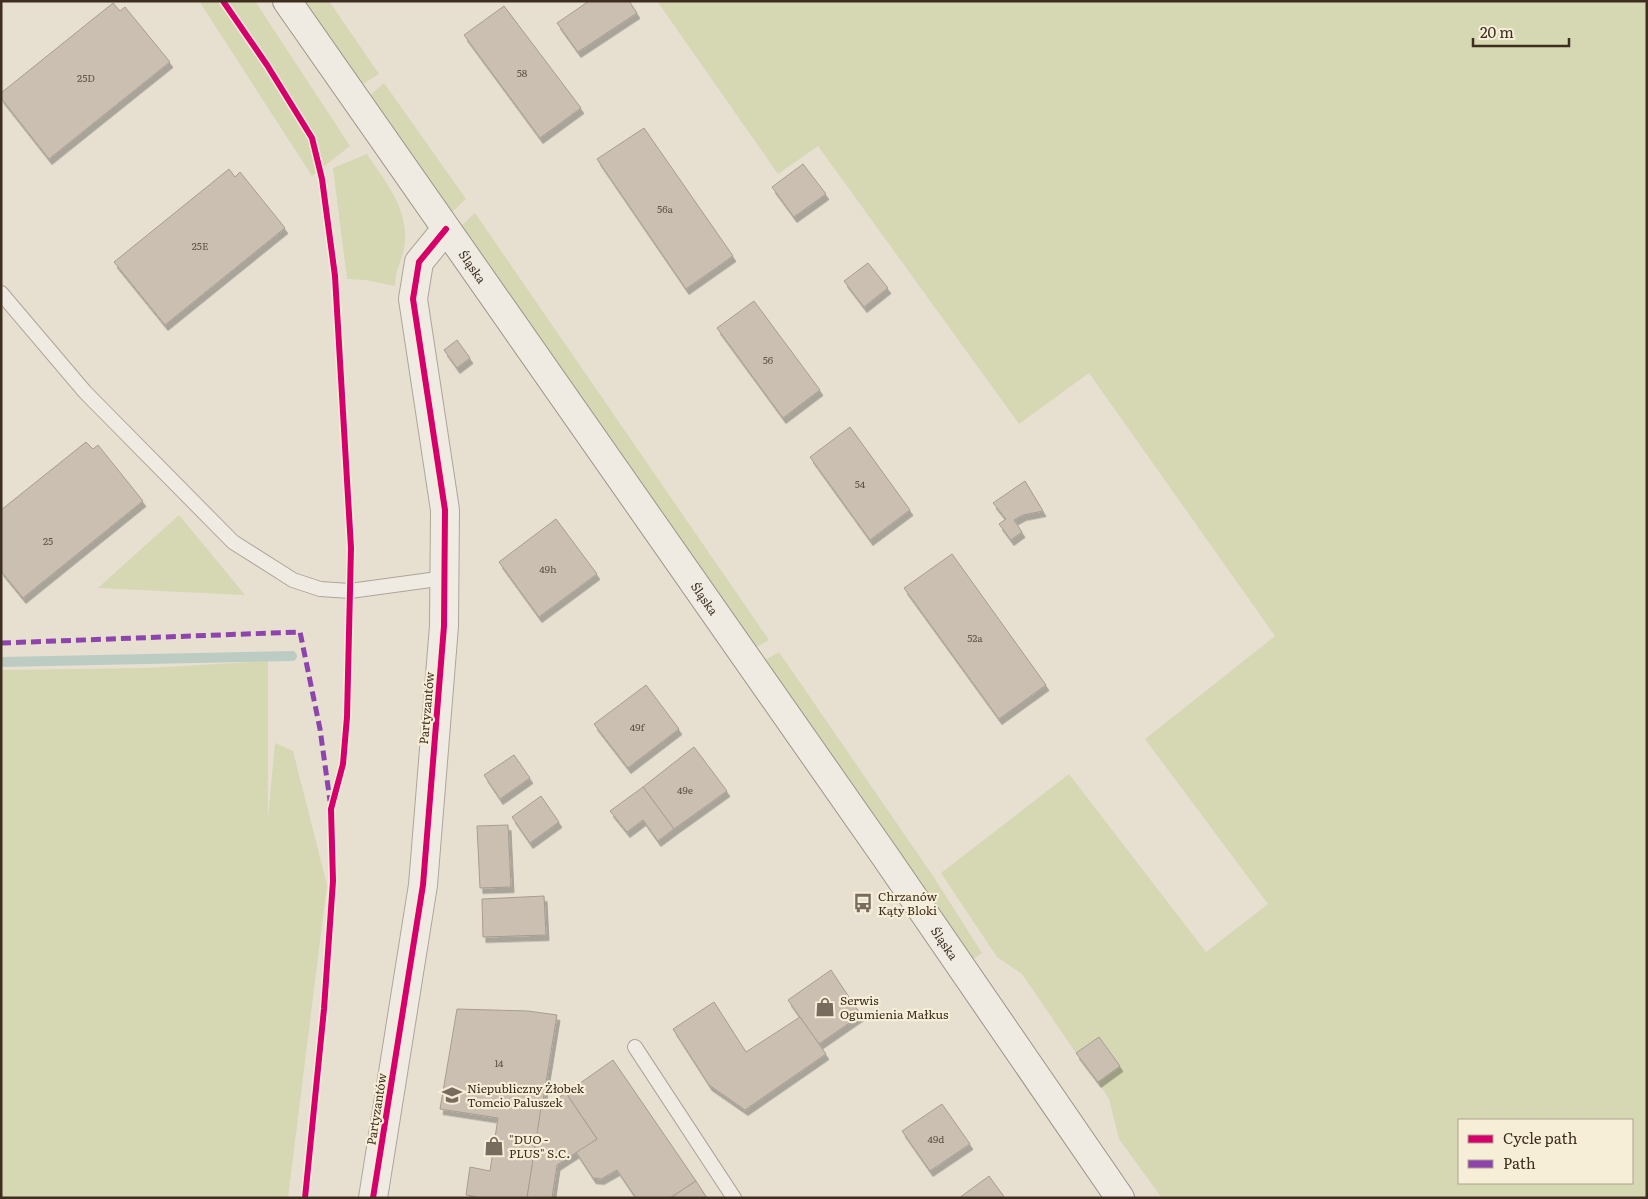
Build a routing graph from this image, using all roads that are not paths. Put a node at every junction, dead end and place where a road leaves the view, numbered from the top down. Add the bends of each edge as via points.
1 (287, 1) edge
2 (446, 229) junction
3 (1, 293) edge
4 (445, 578) junction
5 (635, 1047) dead end
6 (373, 1198) edge
7 (734, 1198) edge
8 (1120, 1198) edge

1 - 2 main road, Śląska
2 - 4 main road, Partyzantów via 419,262 413,299 445,510
2 - 8 main road, Śląska
3 - 4 lane via 86,392 233,542 293,580 320,589 350,591
4 - 6 main road, Partyzantów via 423,885
5 - 7 lane

